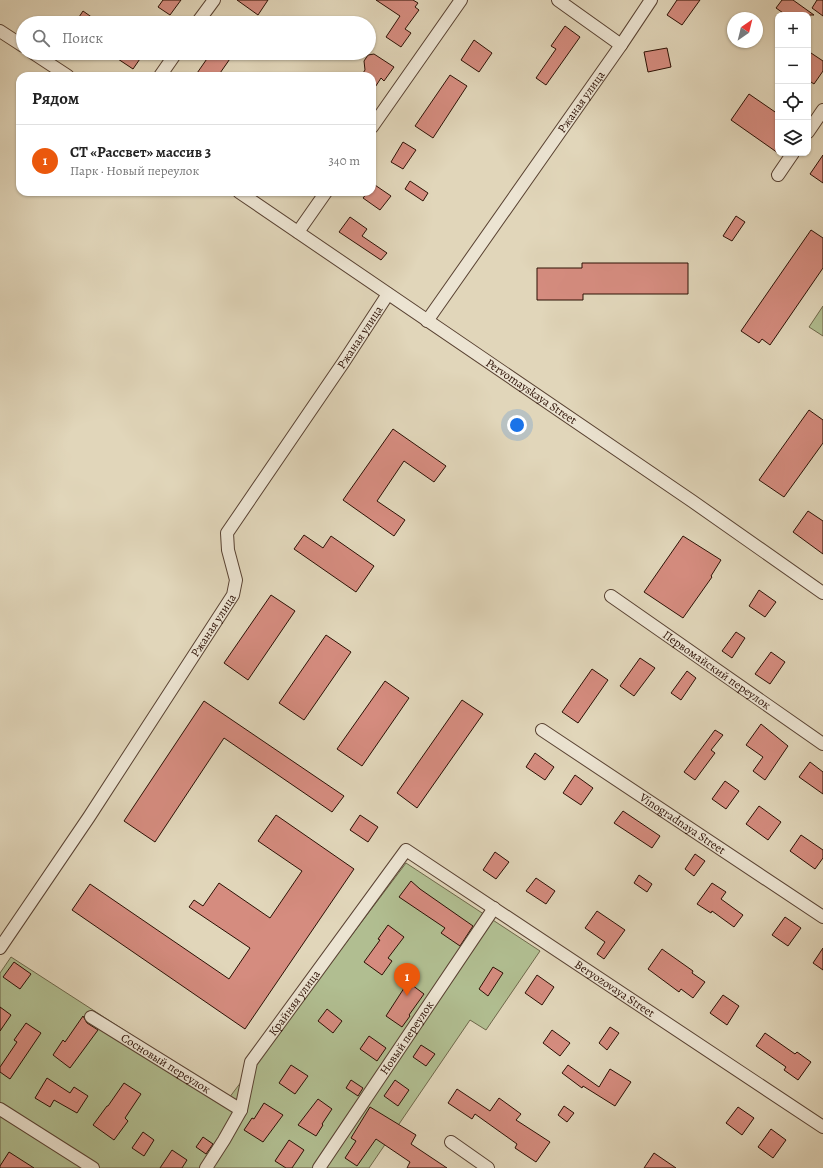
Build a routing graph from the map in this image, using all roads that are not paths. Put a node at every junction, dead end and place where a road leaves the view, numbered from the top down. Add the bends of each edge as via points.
1 (214, 0) edge
2 (461, 0) edge
3 (558, 0) edge
4 (651, 0) edge
5 (202, 16) edge
6 (0, 31) edge
7 (16, 41) edge
8 (621, 45) junction
9 (44, 60) edge
10 (171, 60) edge
11 (62, 72) edge
12 (163, 72) edge
13 (823, 110) edge
14 (376, 121) edge
15 (811, 128) edge
16 (791, 156) edge
17 (778, 175) dead end
18 (245, 196) edge
19 (323, 196) edge
20 (298, 232) junction
21 (388, 294) junction
22 (427, 321) junction
23 (823, 593) edge
24 (611, 596) dead end
25 (542, 730) dead end
26 (823, 744) edge
27 (406, 850) joint
28 (494, 908) junction
29 (823, 917) edge
30 (0, 948) edge
31 (91, 1017) dead end
32 (0, 1109) edge
33 (241, 1110) junction
34 (823, 1127) edge
35 (451, 1142) dead end
36 (93, 1168) edge
37 (206, 1168) edge
38 (319, 1168) edge
39 (488, 1168) edge

1 - 5 street
2 - 14 street
3 - 8 street
4 - 8 street, Ржаная улица
6 - 7 street
8 - 22 street, Ржаная улица
9 - 11 street
10 - 12 street
13 - 15 street
16 - 17 street
18 - 20 street, Pervomayskaya Street
19 - 20 street
20 - 21 street, Pervomayskaya Street
21 - 22 street, Pervomayskaya Street
21 - 30 street, Ржаная улица via 227,533 228,550 236,580 233,595 89,817
22 - 23 street, Pervomayskaya Street
24 - 26 street, Первомайский переулок
25 - 29 street, Vinogradnaya Street
27 - 28 street, Beryozovaya Street
27 - 33 street, Крайняя улица via 250,1062
28 - 34 street, Beryozovaya Street
28 - 38 street, Новый переулок
31 - 33 street, Сосновый переулок
32 - 36 street
33 - 37 street, Крайняя улица
35 - 39 street

